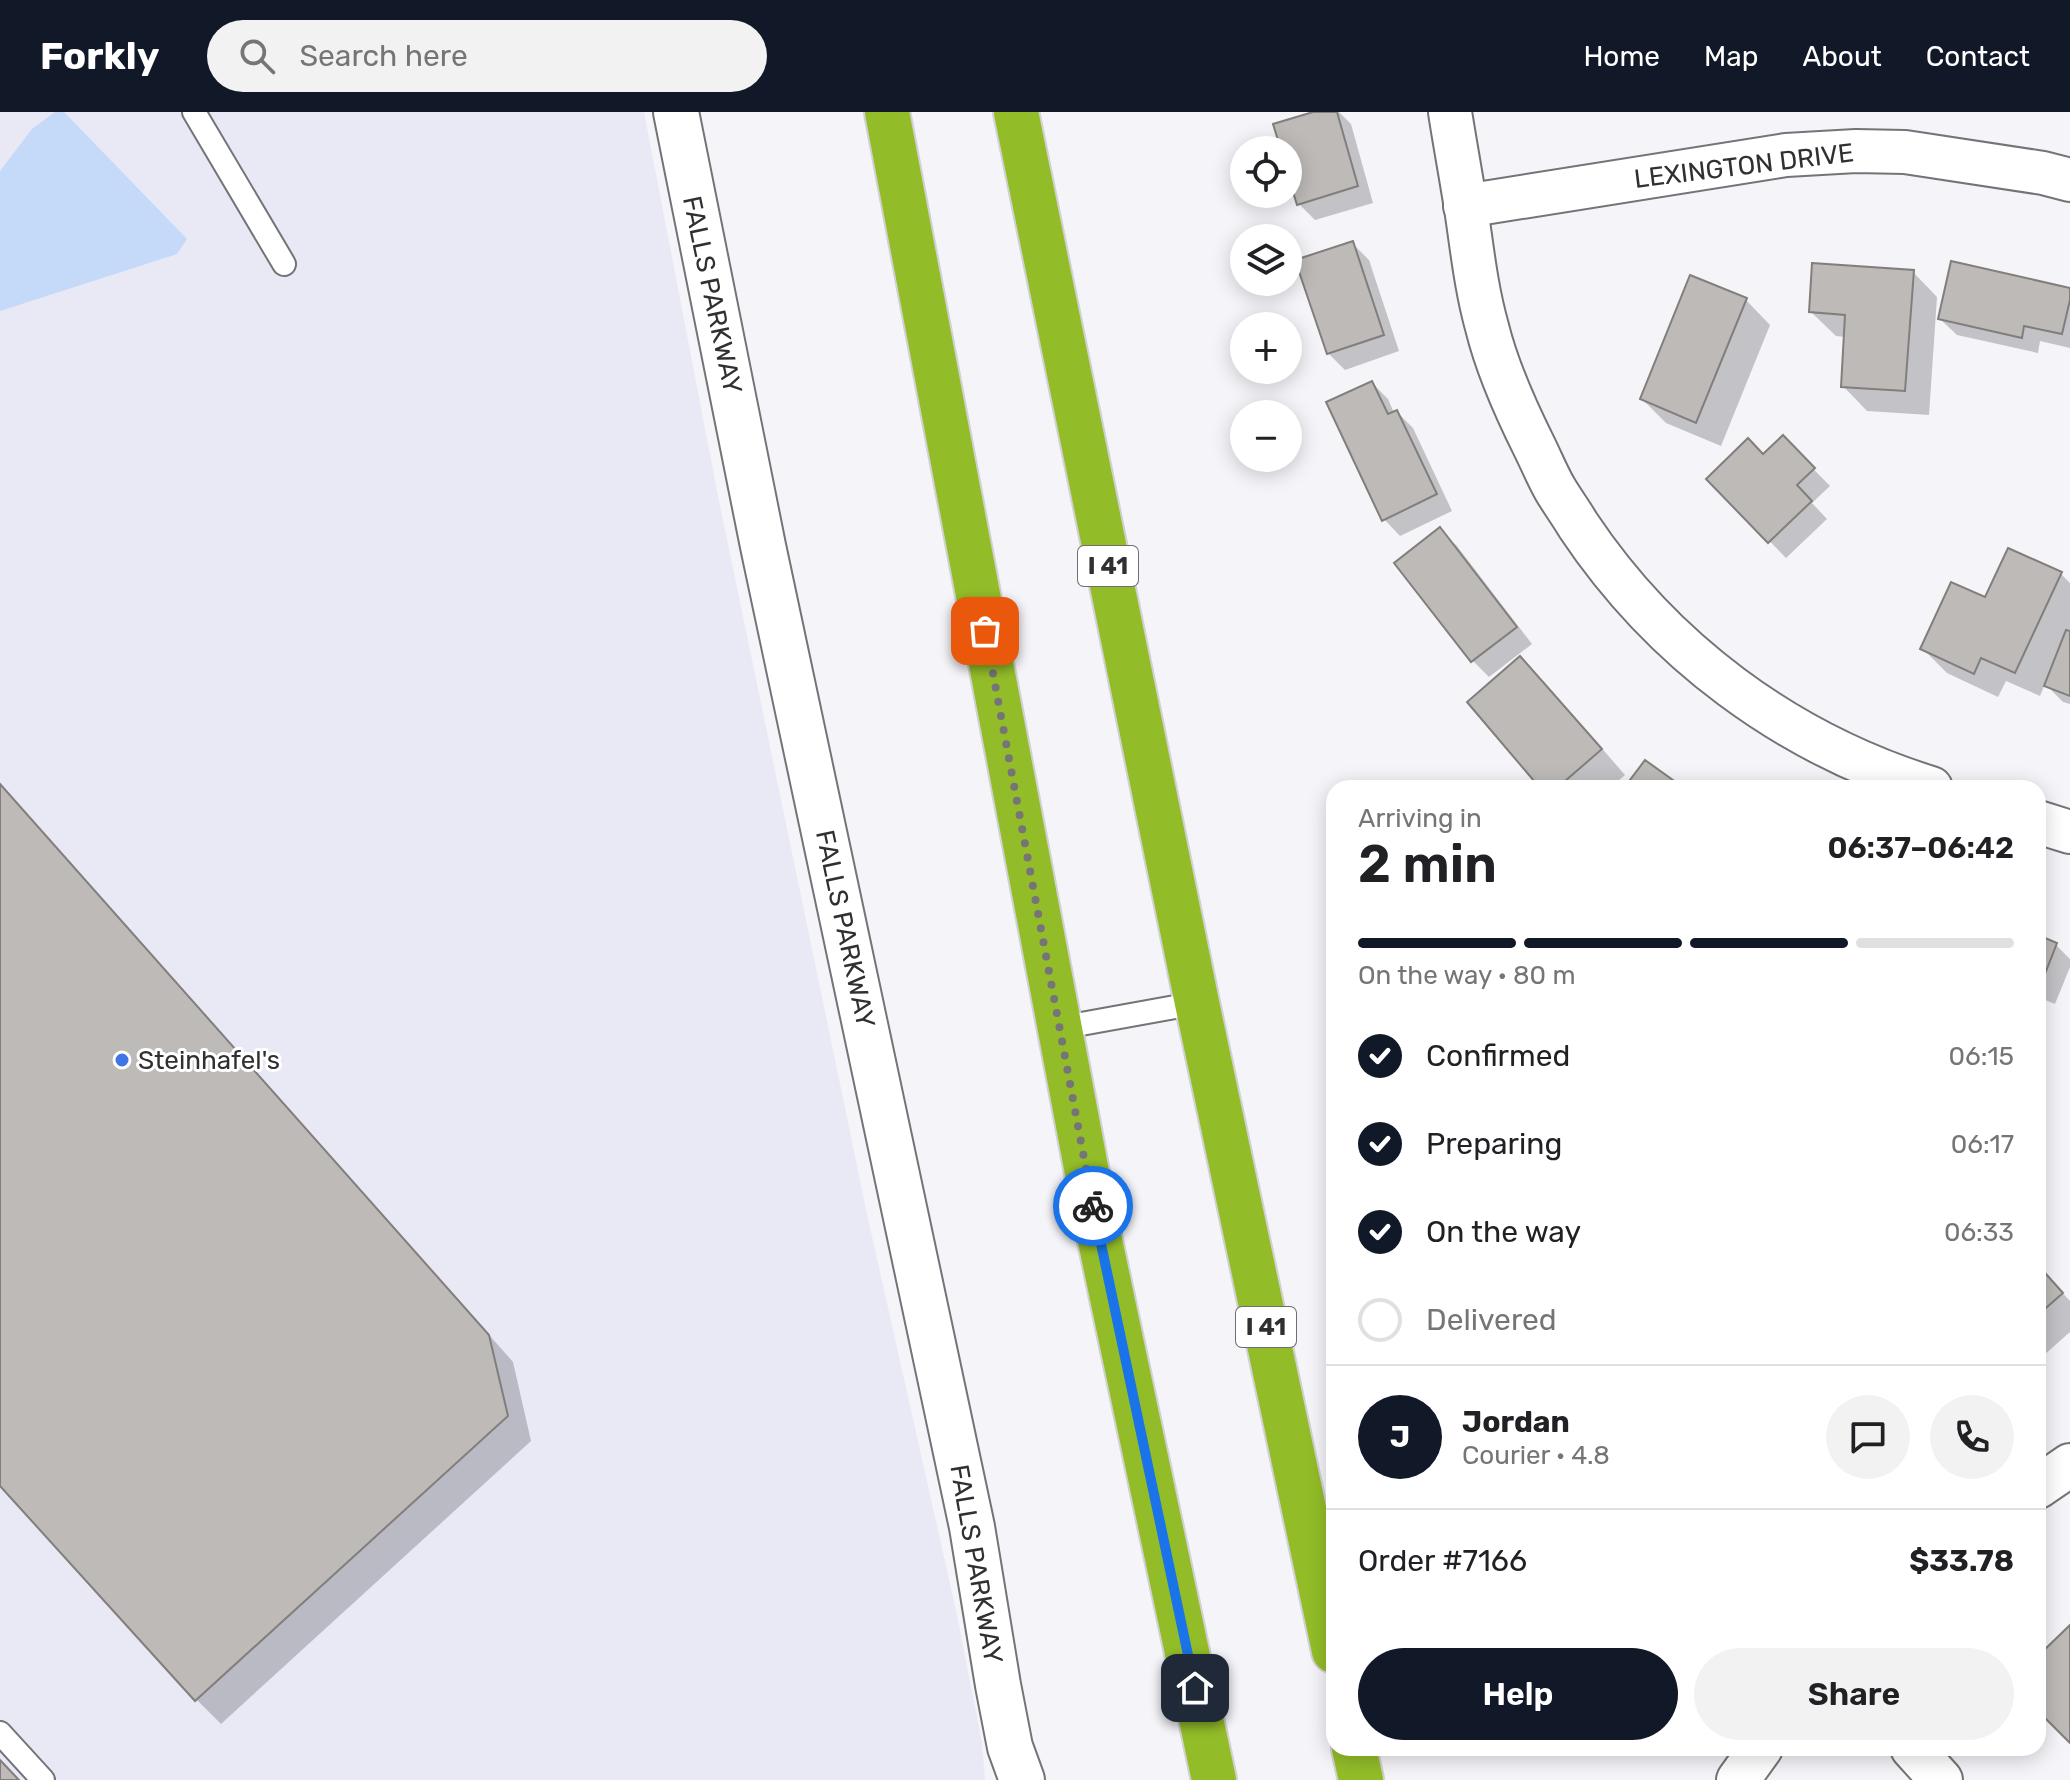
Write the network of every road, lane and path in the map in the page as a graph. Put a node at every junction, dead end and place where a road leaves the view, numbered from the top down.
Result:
1 (194, 112) edge
2 (676, 112) edge
3 (887, 112) edge
4 (1016, 112) edge
5 (1450, 112) edge
6 (2070, 180) edge
7 (1465, 206) junction
8 (284, 264) dead end
9 (1911, 780) edge
10 (2046, 824) edge
11 (2070, 832) edge
12 (1197, 1003) junction
13 (1059, 1028) junction
14 (2070, 1465) edge
15 (2046, 1482) edge
16 (1326, 1613) edge
17 (0, 1733) edge
18 (1356, 1756) edge
19 (1755, 1756) edge
20 (1919, 1756) edge
21 (1013, 1769) edge
22 (43, 1780) edge
23 (1214, 1780) edge
24 (1361, 1780) edge
25 (1738, 1780) edge
26 (1941, 1780) edge

1 - 8 lane
2 - 21 street, FALLS PARKWAY
3 - 13 highway
4 - 12 highway, I 41
5 - 7 street
6 - 7 street, LEXINGTON DRIVE
7 - 9 street
10 - 11 street
12 - 13 lane
12 - 16 highway, I 41
13 - 23 highway
14 - 15 street
17 - 22 lane
18 - 24 highway
19 - 25 street
20 - 26 street

